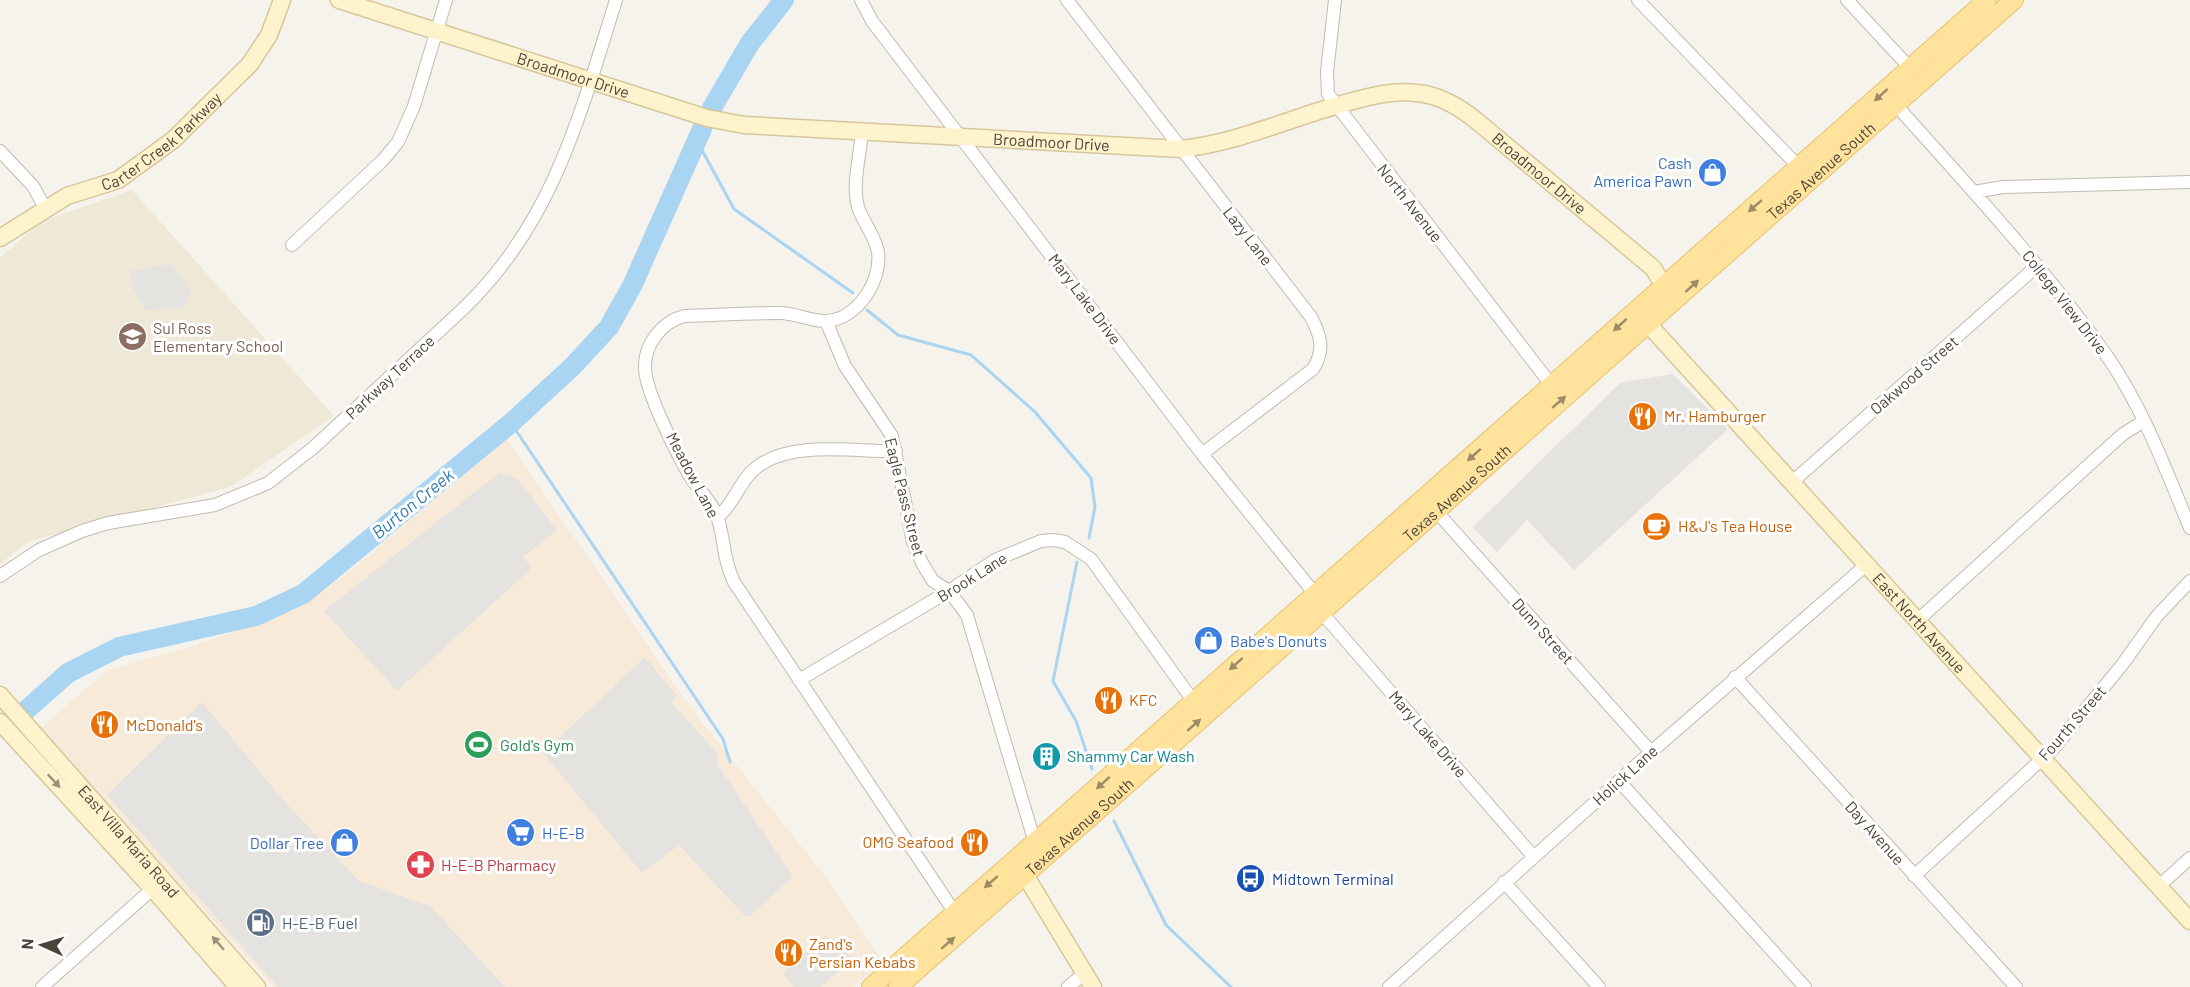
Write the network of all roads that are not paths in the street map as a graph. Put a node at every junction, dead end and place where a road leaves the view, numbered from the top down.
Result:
1 (282, 0) edge
2 (339, 0) edge
3 (446, 0) edge
4 (616, 0) edge
5 (861, 0) edge
6 (1067, 0) edge
7 (1335, 0) edge
8 (1638, 0) edge
9 (1847, 0) edge
10 (1987, 0) edge
11 (2001, 0) edge
12 (2014, 0) edge
13 (436, 32) junction
14 (1950, 57) junction
15 (1910, 68) junction
16 (591, 80) junction
17 (1896, 105) junction
18 (1335, 106) junction
19 (862, 133) junction
20 (962, 138) junction
21 (1180, 149) junction
22 (0, 151) edge
23 (1799, 167) junction
24 (2190, 182) edge
25 (1974, 192) junction
26 (45, 208) junction
27 (0, 238) edge
28 (292, 245) dead end
29 (2036, 267) junction
30 (1664, 286) junction
31 (826, 321) junction
32 (1648, 324) junction
33 (1552, 386) junction
34 (2144, 421) junction
35 (896, 451) junction
36 (1202, 454) junction
37 (1791, 483) junction
38 (1436, 511) junction
39 (1407, 515) junction
40 (718, 517) junction
41 (2190, 528) edge
42 (1865, 566) junction
43 (0, 576) edge
44 (2190, 581) edge
45 (949, 591) junction
46 (1315, 594) junction
47 (1322, 613) junction
48 (1917, 621) junction
49 (1736, 677) junction
50 (799, 680) junction
51 (3, 698) edge
52 (1194, 702) junction
53 (0, 722) edge
54 (1651, 752) junction
55 (2043, 759) junction
56 (1619, 781) junction
57 (1035, 843) junction
58 (1533, 856) junction
59 (2190, 858) edge
60 (1025, 875) junction
61 (1914, 876) junction
62 (1504, 882) junction
63 (158, 884) junction
64 (2158, 887) junction
65 (955, 913) junction
66 (2190, 921) edge
67 (1089, 980) edge
68 (42, 987) edge
69 (238, 987) edge
70 (256, 987) edge
71 (871, 987) edge
72 (898, 987) edge
73 (1068, 987) edge
74 (1389, 987) edge
75 (1599, 987) edge
76 (1805, 987) edge
77 (2016, 987) edge

1 - 26 street, Carter Creek Parkway
2 - 13 street, Broadmoor Drive
3 - 13 street
4 - 16 street, Parkway Terrace
5 - 20 street, Mary Lake Drive
6 - 21 street, Lazy Lane
7 - 18 street, North Avenue
8 - 23 street
9 - 15 street
10 - 15 main road, Texas Avenue South
11 - 14 main road
12 - 14 main road, Texas Avenue South
13 - 16 street, Broadmoor Drive
13 - 28 street
14 - 17 main road, Texas Avenue South
15 -> 23 main road, Texas Avenue South
16 - 19 street, Broadmoor Drive
16 - 43 street, Parkway Terrace
17 - 25 street, College View Drive
32 -> 17 main road, Texas Avenue South
18 - 21 street, Broadmoor Drive
18 - 30 street, Broadmoor Drive
18 - 33 street, North Avenue
19 - 20 street, Broadmoor Drive
19 - 31 street
20 - 21 street, Broadmoor Drive
20 - 36 street, Mary Lake Drive
21 - 36 street, Lazy Lane
22 - 26 street
23 -> 30 main road, Texas Avenue South
24 - 25 street
25 - 29 street, College View Drive
26 - 27 street, Carter Creek Parkway
29 - 34 street, College View Drive
29 - 37 street, Oakwood Street
30 - 32 street
30 -> 33 main road, Texas Avenue South
31 - 35 street, Eagle Pass Street
31 - 40 street, Meadow Lane
32 - 37 street, East North Avenue
38 -> 32 main road, Texas Avenue South
33 -> 39 main road, Texas Avenue South
34 - 41 street, College View Drive
34 - 48 street
35 - 40 street
35 - 45 street, Eagle Pass Street
36 - 46 street, Mary Lake Drive
37 - 42 street, East North Avenue
38 - 47 main road, Texas Avenue South
38 - 54 street, Dunn Street
39 - 46 main road, Texas Avenue South
39 - 47 main road
40 - 50 street, Meadow Lane
42 - 48 street, East North Avenue
42 - 49 street, Holick Lane
44 - 55 street, Fourth Street
45 - 50 street, Brook Lane
45 - 52 street, Brook Lane
45 - 57 street, Eagle Pass Street
46 -> 52 main road, Texas Avenue South
47 - 58 street, Mary Lake Drive
60 -> 47 main road, Texas Avenue South
48 - 55 street, East North Avenue
49 - 54 street, Holick Lane
49 - 61 street, Day Avenue
50 - 65 street, Meadow Lane
51 - 63 street, East Villa Maria Road
52 -> 57 main road, Texas Avenue South
53 -> 63 street, East Villa Maria Road
54 - 56 street, Holick Lane
55 - 61 street, Fourth Street
55 - 64 street, East North Avenue
56 - 58 street, Holick Lane
56 - 76 street
57 - 60 street
57 -> 65 main road, Texas Avenue South
58 - 62 street, Holick Lane
59 - 64 street
60 - 67 street
72 -> 60 main road, Texas Avenue South
61 - 77 street, Day Avenue
62 - 74 street, Holick Lane
62 - 75 street
63 - 68 street
63 - 69 street, East Villa Maria Road
70 -> 63 street, East Villa Maria Road
64 - 66 street, East North Avenue
65 - 71 main road, Texas Avenue South
67 - 73 street

